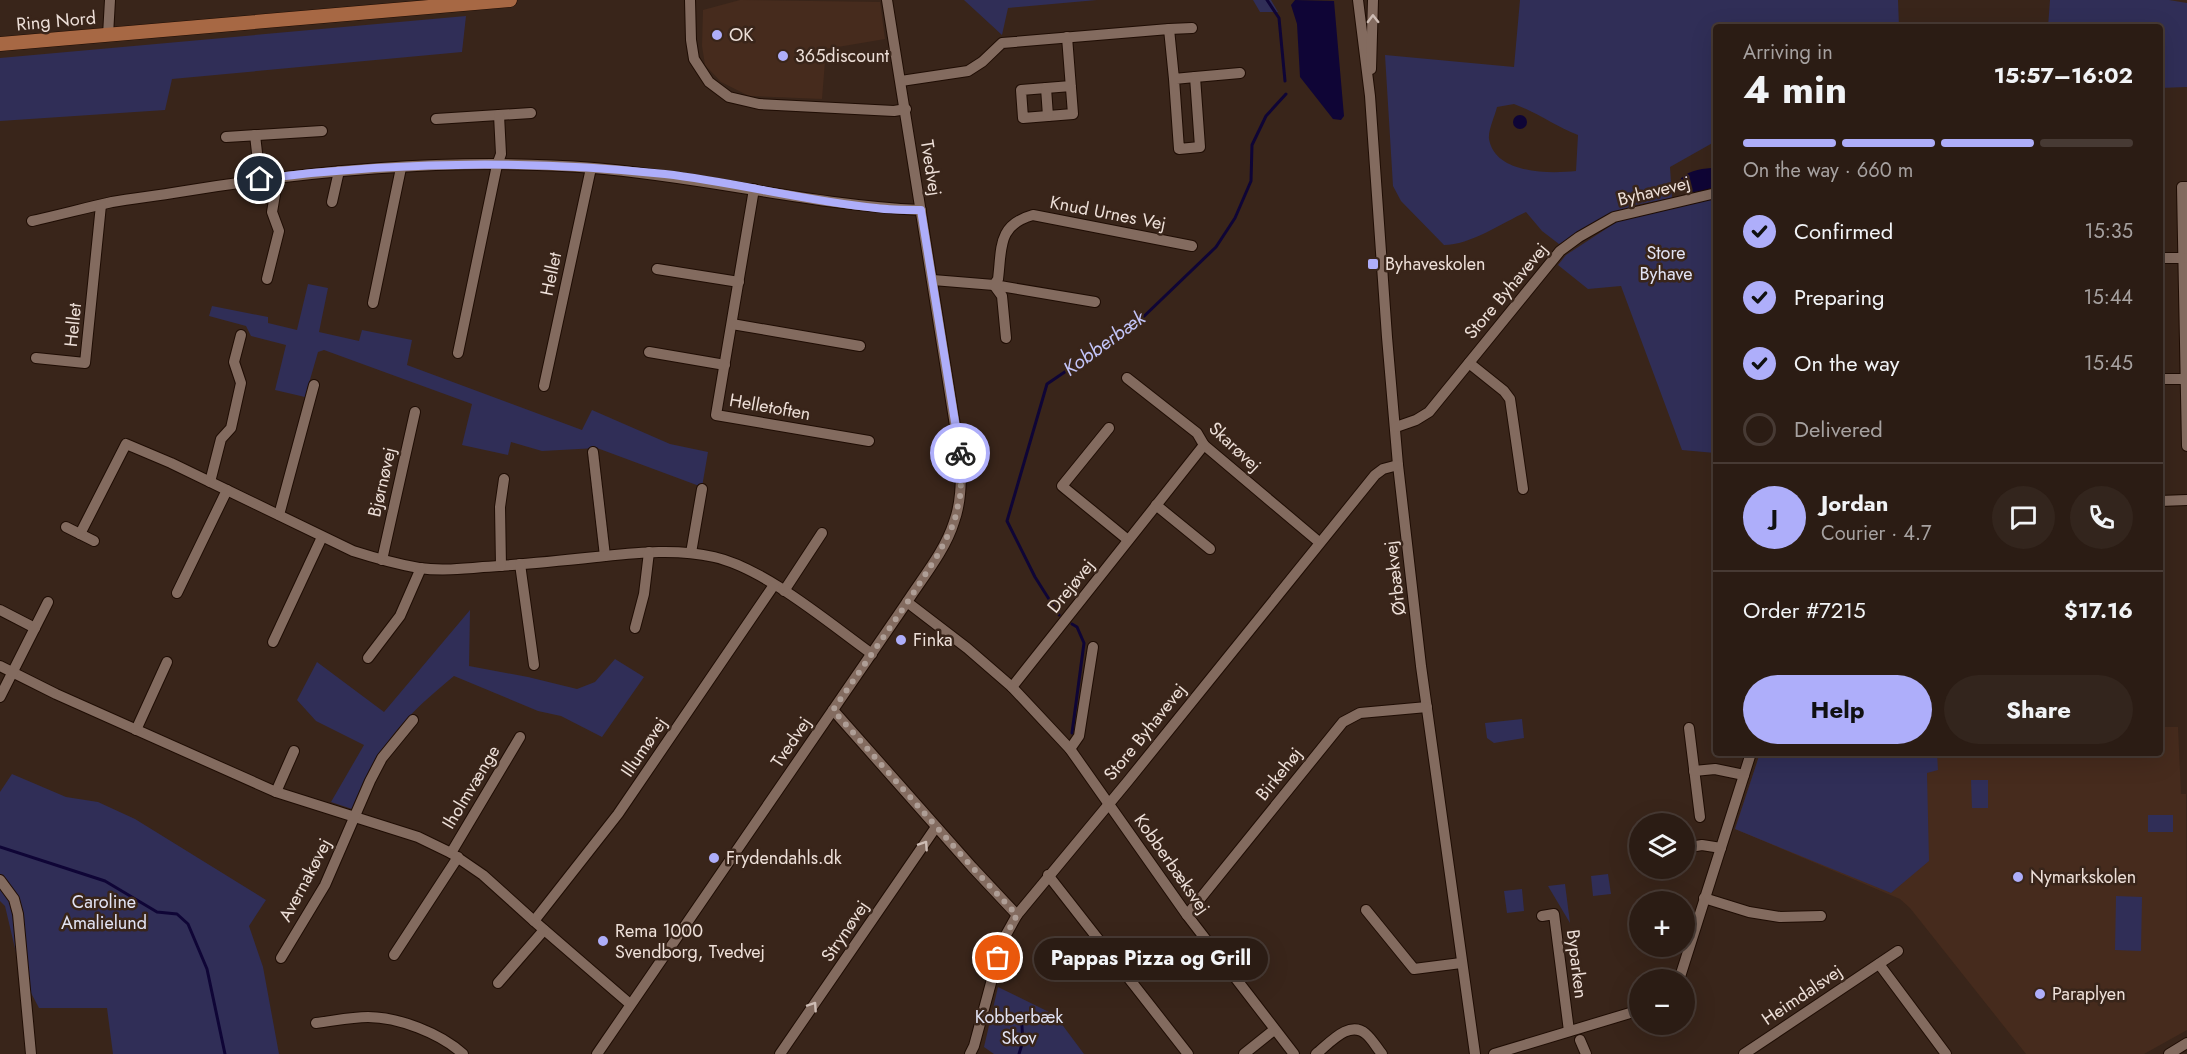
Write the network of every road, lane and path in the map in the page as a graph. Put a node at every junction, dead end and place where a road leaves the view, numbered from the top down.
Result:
1 (110, 0) edge
2 (510, 0) edge
3 (690, 0) edge
4 (1358, 0) edge
5 (1373, 0) edge
6 (887, 1) edge
7 (1192, 28) dead end
8 (1169, 29) junction
9 (108, 35) junction
10 (1067, 38) junction
11 (0, 44) edge
12 (1240, 73) dead end
13 (1195, 77) junction
14 (1174, 79) junction
15 (901, 81) junction
16 (1071, 86) junction
17 (1046, 88) junction
18 (1370, 96) junction
19 (906, 110) junction
20 (531, 114) dead end
21 (500, 116) junction
22 (1048, 116) junction
23 (436, 119) dead end
24 (322, 131) dead end
25 (255, 135) junction
26 (226, 137) dead end
27 (496, 165) junction
28 (401, 168) junction
29 (591, 168) junction
30 (339, 171) junction
31 (278, 177) junction
32 (260, 179) junction
33 (2187, 187) edge
34 (754, 189) junction
35 (1713, 194) edge
36 (332, 202) dead end
37 (101, 205) junction
38 (921, 210) junction
39 (32, 221) dead end
40 (1601, 223) joint
41 (1192, 246) dead end
42 (2163, 258) edge
43 (2184, 258) junction
44 (657, 269) dead end
45 (267, 279) dead end
46 (933, 280) junction
47 (739, 282) junction
48 (994, 285) junction
49 (2186, 296) edge
50 (1095, 302) dead end
51 (373, 303) dead end
52 (732, 324) junction
53 (241, 335) dead end
54 (1006, 338) dead end
55 (860, 346) dead end
56 (649, 352) dead end
57 (458, 353) dead end
58 (36, 358) dead end
59 (1469, 363) junction
60 (725, 365) junction
61 (1127, 378) dead end
62 (2163, 379) edge
63 (2185, 379) junction
64 (314, 385) dead end
65 (544, 386) dead end
66 (415, 412) dead end
67 (1396, 427) junction
68 (1109, 428) dead end
69 (869, 441) dead end
70 (1204, 445) junction
71 (2187, 446) edge
72 (593, 452) dead end
73 (1398, 465) junction
74 (504, 479) dead end
75 (210, 482) junction
76 (702, 489) dead end
77 (1522, 489) dead end
78 (227, 490) junction
79 (2187, 500) edge
80 (2163, 501) edge
81 (1156, 505) junction
82 (279, 515) junction
83 (66, 527) dead end
84 (822, 533) dead end
85 (80, 534) junction
86 (322, 537) junction
87 (1128, 540) junction
88 (94, 541) dead end
89 (1319, 542) junction
90 (1210, 549) dead end
91 (649, 552) junction
92 (692, 553) junction
93 (605, 556) junction
94 (382, 560) junction
95 (520, 564) junction
96 (501, 566) junction
97 (421, 568) junction
98 (779, 588) junction
99 (177, 593) dead end
100 (48, 602) dead end
101 (907, 603) junction
102 (0, 610) edge
103 (35, 628) junction
104 (635, 628) dead end
105 (273, 642) dead end
106 (1093, 646) dead end
107 (872, 654) junction
108 (368, 658) dead end
109 (167, 662) dead end
110 (534, 665) dead end
111 (0, 666) edge
112 (13, 673) junction
113 (1011, 687) junction
114 (0, 697) edge
115 (1427, 707) junction
116 (833, 710) junction
117 (413, 720) dead end
118 (1689, 728) dead end
119 (136, 730) junction
120 (520, 737) dead end
121 (1070, 749) junction
122 (294, 751) dead end
123 (1750, 756) edge
124 (1694, 771) junction
125 (1744, 775) junction
126 (276, 792) junction
127 (1109, 802) junction
128 (356, 816) junction
129 (1700, 817) dead end
130 (936, 827) junction
131 (1695, 846) edge
132 (1721, 848) junction
133 (454, 855) junction
134 (1048, 875) junction
135 (0, 880) edge
136 (1704, 898) junction
137 (1366, 910) dead end
138 (1017, 915) junction
139 (1187, 915) junction
140 (1542, 916) dead end
141 (1821, 916) dead end
142 (534, 921) junction
143 (544, 930) junction
144 (1898, 951) dead end
145 (394, 954) dead end
146 (281, 958) dead end
147 (1461, 963) junction
148 (1879, 964) junction
149 (1682, 969) edge
150 (498, 983) dead end
151 (630, 1004) junction
152 (1629, 1013) edge
153 (316, 1023) dead end
154 (1274, 1030) junction
155 (1569, 1030) junction
156 (1580, 1040) dead end
157 (2187, 1043) edge
158 (459, 1053) edge
159 (31, 1054) edge
160 (597, 1054) edge
161 (780, 1054) edge
162 (970, 1054) edge
163 (1188, 1054) edge
164 (1244, 1054) edge
165 (1294, 1054) edge
166 (1316, 1054) edge
167 (1382, 1054) edge
168 (1474, 1054) edge
169 (1494, 1054) edge
170 (1586, 1054) edge
171 (1744, 1054) edge
172 (1946, 1054) edge
173 (2169, 1054) edge

1 - 9 street
2 - 9 main road, Ring Nord
3 - 19 street
4 - 18 street, Ørbækvej
18 -> 5 street, Ørbækvej
6 - 15 street, Tvedvej
7 - 8 street
8 - 10 street
8 - 14 street
9 - 11 main road, Ring Nord
10 - 15 street
10 - 16 street
12 - 13 street
13 - 14 street
13 - 14 street
15 - 19 street, Tvedvej
16 - 17 street
16 - 22 street
17 - 22 street
17 - 22 street
18 - 67 street, Ørbækvej
19 - 38 street, Tvedvej
20 - 21 street
21 - 23 street
21 - 27 street
24 - 25 street
25 - 26 street
25 - 32 street
27 - 28 street
27 - 29 street
27 - 57 street
28 - 30 street
28 - 51 street
29 - 34 street
29 - 65 street, Hellet
30 - 31 street
30 - 36 street
31 - 32 street
31 - 45 street
32 - 37 street
33 - 43 street
34 - 38 street
34 - 47 street, Helletoften
35 - 40 street, Byhavevej
37 - 39 street
37 - 58 street, Hellet
38 - 46 street, Tvedvej
40 - 59 street, Store Byhavevej
41 - 48 street, Knud Urnes Vej
42 - 43 street
43 - 49 street
44 - 47 street
46 - 48 street
46 - 101 street, Tvedvej
47 - 52 street, Helletoften
48 - 50 street
48 - 54 street
49 - 63 street
52 - 55 street
52 - 60 street, Helletoften
53 - 75 street
56 - 60 street, Helletoften
59 - 67 street, Store Byhavevej
59 - 77 street, Store Byhavevej
60 - 69 street, Helletoften
61 - 70 street, Skarøvej
62 - 63 street
63 - 71 street
64 - 82 street
66 - 94 street, Bjørnøvej
67 - 73 street, Ørbækvej
68 - 87 street
70 - 81 street, Drejøvej
70 - 89 street, Skarøvej
72 - 93 street
73 - 89 street, Store Byhavevej
73 - 115 street, Ørbækvej
74 - 96 street
75 - 78 street
75 - 85 street
76 - 92 street
78 - 82 street
78 - 99 street
79 - 80 street
81 - 87 street, Drejøvej
81 - 90 street
82 - 86 street
83 - 85 street
84 - 98 street
85 - 88 street
86 - 94 street
86 - 105 street
87 - 113 street, Drejøvej
89 - 127 street, Store Byhavevej
91 - 92 street
91 - 93 street
91 - 104 street
92 - 98 street
93 - 95 street
94 - 97 street
95 - 96 street
95 - 110 street
96 - 97 street
97 - 108 street
98 - 107 street
98 - 142 street, Illumøvej
100 - 103 street
101 - 107 street, Tvedvej
101 - 113 street, Kobberbæksvej
102 - 103 street
103 - 112 street
106 - 121 street
107 - 116 street, Tvedvej
109 - 119 street
111 - 112 street
112 - 114 street
112 - 119 street
113 - 121 street, Kobberbæksvej
115 - 139 street, Birkehøj
115 - 147 street, Ørbækvej
116 - 130 street
116 - 151 street, Tvedvej
117 - 128 street, Avernakøvej
118 - 124 street
119 - 126 street
120 - 133 street, Iholmvænge
121 - 127 street, Kobberbæksvej
122 - 126 street
123 - 125 street
124 - 125 street
124 - 129 street
125 - 132 street
126 - 128 street
127 - 134 street, Store Byhavevej
127 - 139 street, Kobberbæksvej
128 - 133 street
128 - 146 street, Avernakøvej
130 - 138 street
161 -> 130 street, Strynøvej
131 - 132 street
132 - 136 street
133 - 142 street
133 - 145 street
134 - 138 street, Store Byhavevej
134 - 163 street
135 - 159 street
136 - 141 street
136 - 149 street
137 - 147 street
138 - 162 street, Store Byhavevej
139 - 154 street, Kobberbæksvej
140 - 155 street, Byparken
142 - 143 street
143 - 150 street
143 - 151 street
144 - 148 street, Heimdalsvej
147 - 168 street, Ørbækvej
148 - 171 street, Heimdalsvej
148 - 172 street
151 - 160 street, Tvedvej
152 - 155 street, Byparken
153 - 158 street
154 - 164 street
154 - 165 street, Kobberbæksvej
155 - 169 street, Byparken
156 - 170 street
157 - 173 street
166 - 167 street

